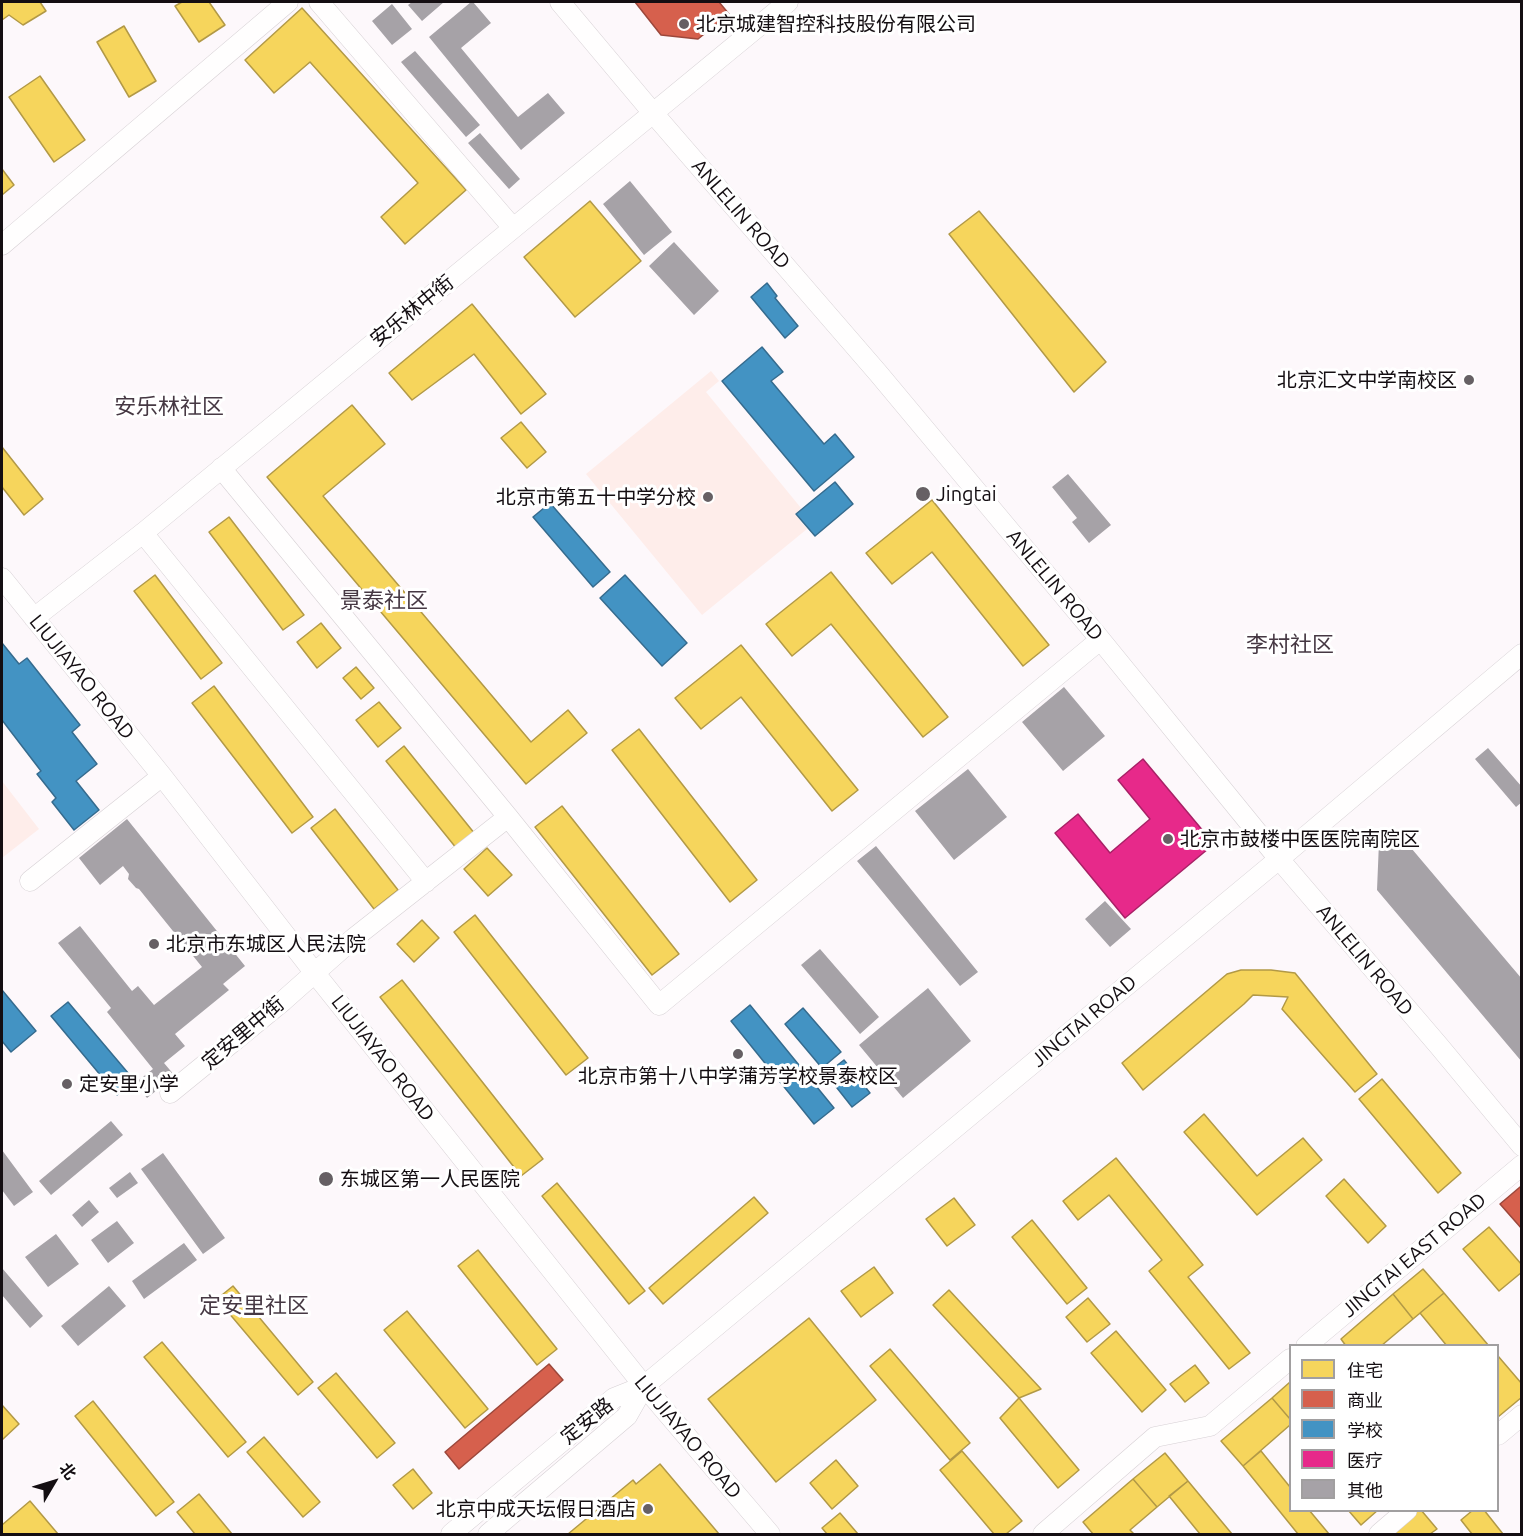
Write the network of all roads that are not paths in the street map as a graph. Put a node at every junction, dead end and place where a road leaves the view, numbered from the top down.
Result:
1 (288, 2) edge
2 (319, 2) edge
3 (560, 2) edge
4 (788, 2) edge
5 (653, 113) junction
6 (513, 228) junction
7 (2, 245) edge
8 (221, 468) junction
9 (143, 532) junction
10 (2, 578) edge
11 (34, 618) junction
12 (1100, 640) junction
13 (1521, 654) edge
14 (162, 776) junction
15 (508, 817) junction
16 (1279, 859) junction
17 (30, 881) dead end
18 (426, 882) junction
19 (314, 972) junction
20 (170, 1093) dead end
21 (1521, 1146) edge
22 (1521, 1165) edge
23 (1308, 1344) edge
24 (1289, 1360) edge
25 (644, 1386) junction
26 (1521, 1415) edge
27 (1499, 1433) edge
28 (1405, 1512) edge
29 (1053, 1531) edge
30 (451, 1534) edge
31 (488, 1534) edge
32 (770, 1534) edge
33 (1379, 1534) edge

1 - 7 street
2 - 6 street
3 - 5 street, ANLELIN ROAD
4 - 5 street, 安乐林中街
5 - 6 street, 安乐林中街
5 - 12 street, ANLELIN ROAD
6 - 8 street, 安乐林中街
8 - 9 street, 安乐林中街
8 - 15 street
9 - 11 street, 安乐林中街
9 - 18 street
10 - 11 street, LIUJIAYAO ROAD
11 - 14 street, LIUJIAYAO ROAD
12 - 15 street
12 - 16 street, ANLELIN ROAD
13 - 16 street, JINGTAI ROAD
14 - 17 street
14 - 19 street, LIUJIAYAO ROAD
15 - 18 street, 定安里中街
16 - 21 street, ANLELIN ROAD
16 - 25 street, JINGTAI ROAD
18 - 19 street, 定安里中街
19 - 20 street, 定安里中街
19 - 25 street, LIUJIAYAO ROAD
22 - 23 street, JINGTAI EAST ROAD
24 - 29 street
25 - 30 street, 定安路
25 - 31 street, 定安路
25 - 32 street, LIUJIAYAO ROAD
26 - 27 street
28 - 33 street

